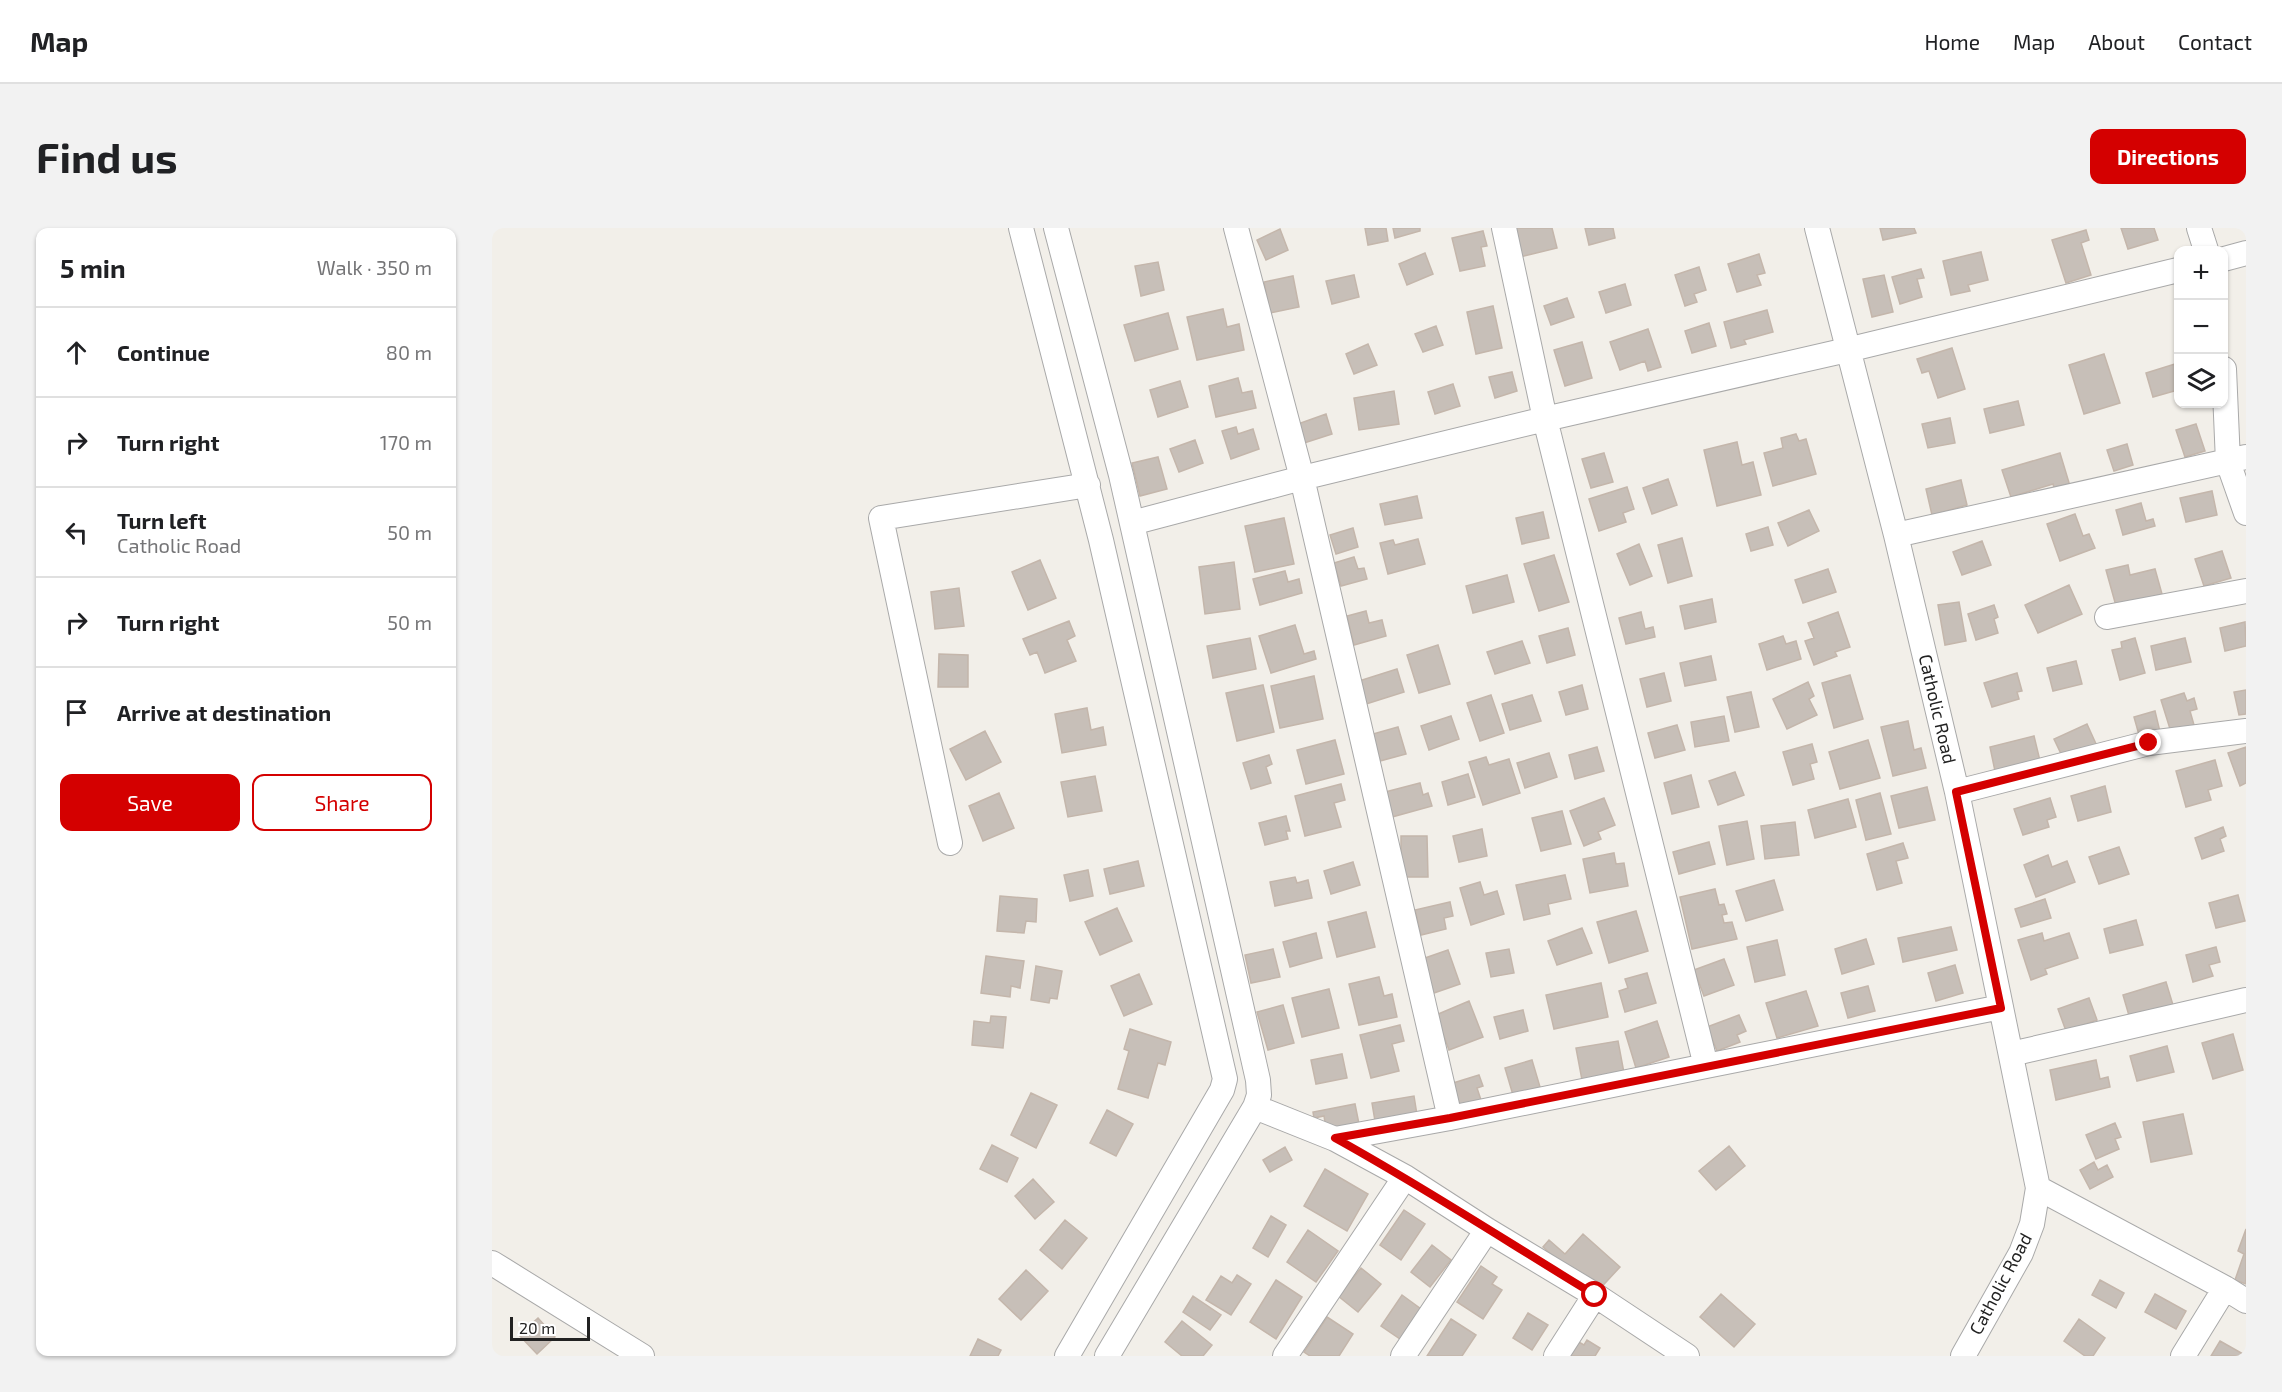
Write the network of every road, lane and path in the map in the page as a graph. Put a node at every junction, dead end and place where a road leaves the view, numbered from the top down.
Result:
1 (1236, 228) edge
2 (1504, 228) edge
3 (1817, 228) edge
4 (2199, 228) edge
5 (1057, 232) edge
6 (1023, 236) edge
7 (2205, 246) edge
8 (2246, 253) edge
9 (2228, 258) edge
10 (2174, 271) edge
11 (1847, 350) junction
12 (2228, 401) edge
13 (1545, 419) junction
14 (2237, 459) edge
15 (1302, 478) junction
16 (1088, 485) junction
17 (2246, 513) edge
18 (1132, 523) junction
19 (1896, 535) junction
20 (2246, 591) edge
21 (2107, 617) dead end
22 (2246, 731) edge
23 (1956, 792) junction
24 (950, 843) dead end
25 (2246, 1000) edge
26 (2001, 1008) junction
27 (2011, 1054) junction
28 (1706, 1066) junction
29 (1256, 1107) junction
30 (1450, 1118) junction
31 (1335, 1138) junction
32 (1405, 1177) junction
33 (2038, 1188) junction
34 (1487, 1230) junction
35 (492, 1263) edge
36 (2225, 1288) junction
37 (1595, 1295) junction
38 (2246, 1301) edge
39 (1683, 1355) edge
40 (642, 1356) edge
41 (1067, 1356) edge
42 (1107, 1356) edge
43 (1286, 1356) edge
44 (1403, 1356) edge
45 (1556, 1356) edge
46 (1963, 1356) edge
47 (2183, 1356) edge

1 - 15 street
2 - 13 street
3 - 11 street, Catholic Road
4 - 7 street
5 - 6 street
5 - 18 street
6 - 16 street
8 - 9 street
10 - 11 street
11 - 13 street
11 - 19 street, Catholic Road
12 - 14 street
13 - 15 street
13 - 28 street
14 - 17 street
14 - 19 street
15 - 18 street
15 - 30 street
16 - 24 street
16 - 41 street
18 - 29 street
19 - 23 street, Catholic Road
20 - 21 street
22 - 23 street
23 - 26 street, Catholic Road
25 - 27 street
26 - 27 street, Catholic Road
26 - 28 street
27 - 33 street, Catholic Road
28 - 30 street
29 - 31 street
29 - 42 street
30 - 31 street
31 - 32 street
32 - 34 street
32 - 43 street
33 - 36 street
33 - 46 street, Catholic Road
34 - 37 street
34 - 44 street
35 - 40 street
36 - 38 street
36 - 47 street
37 - 39 street
37 - 45 street

